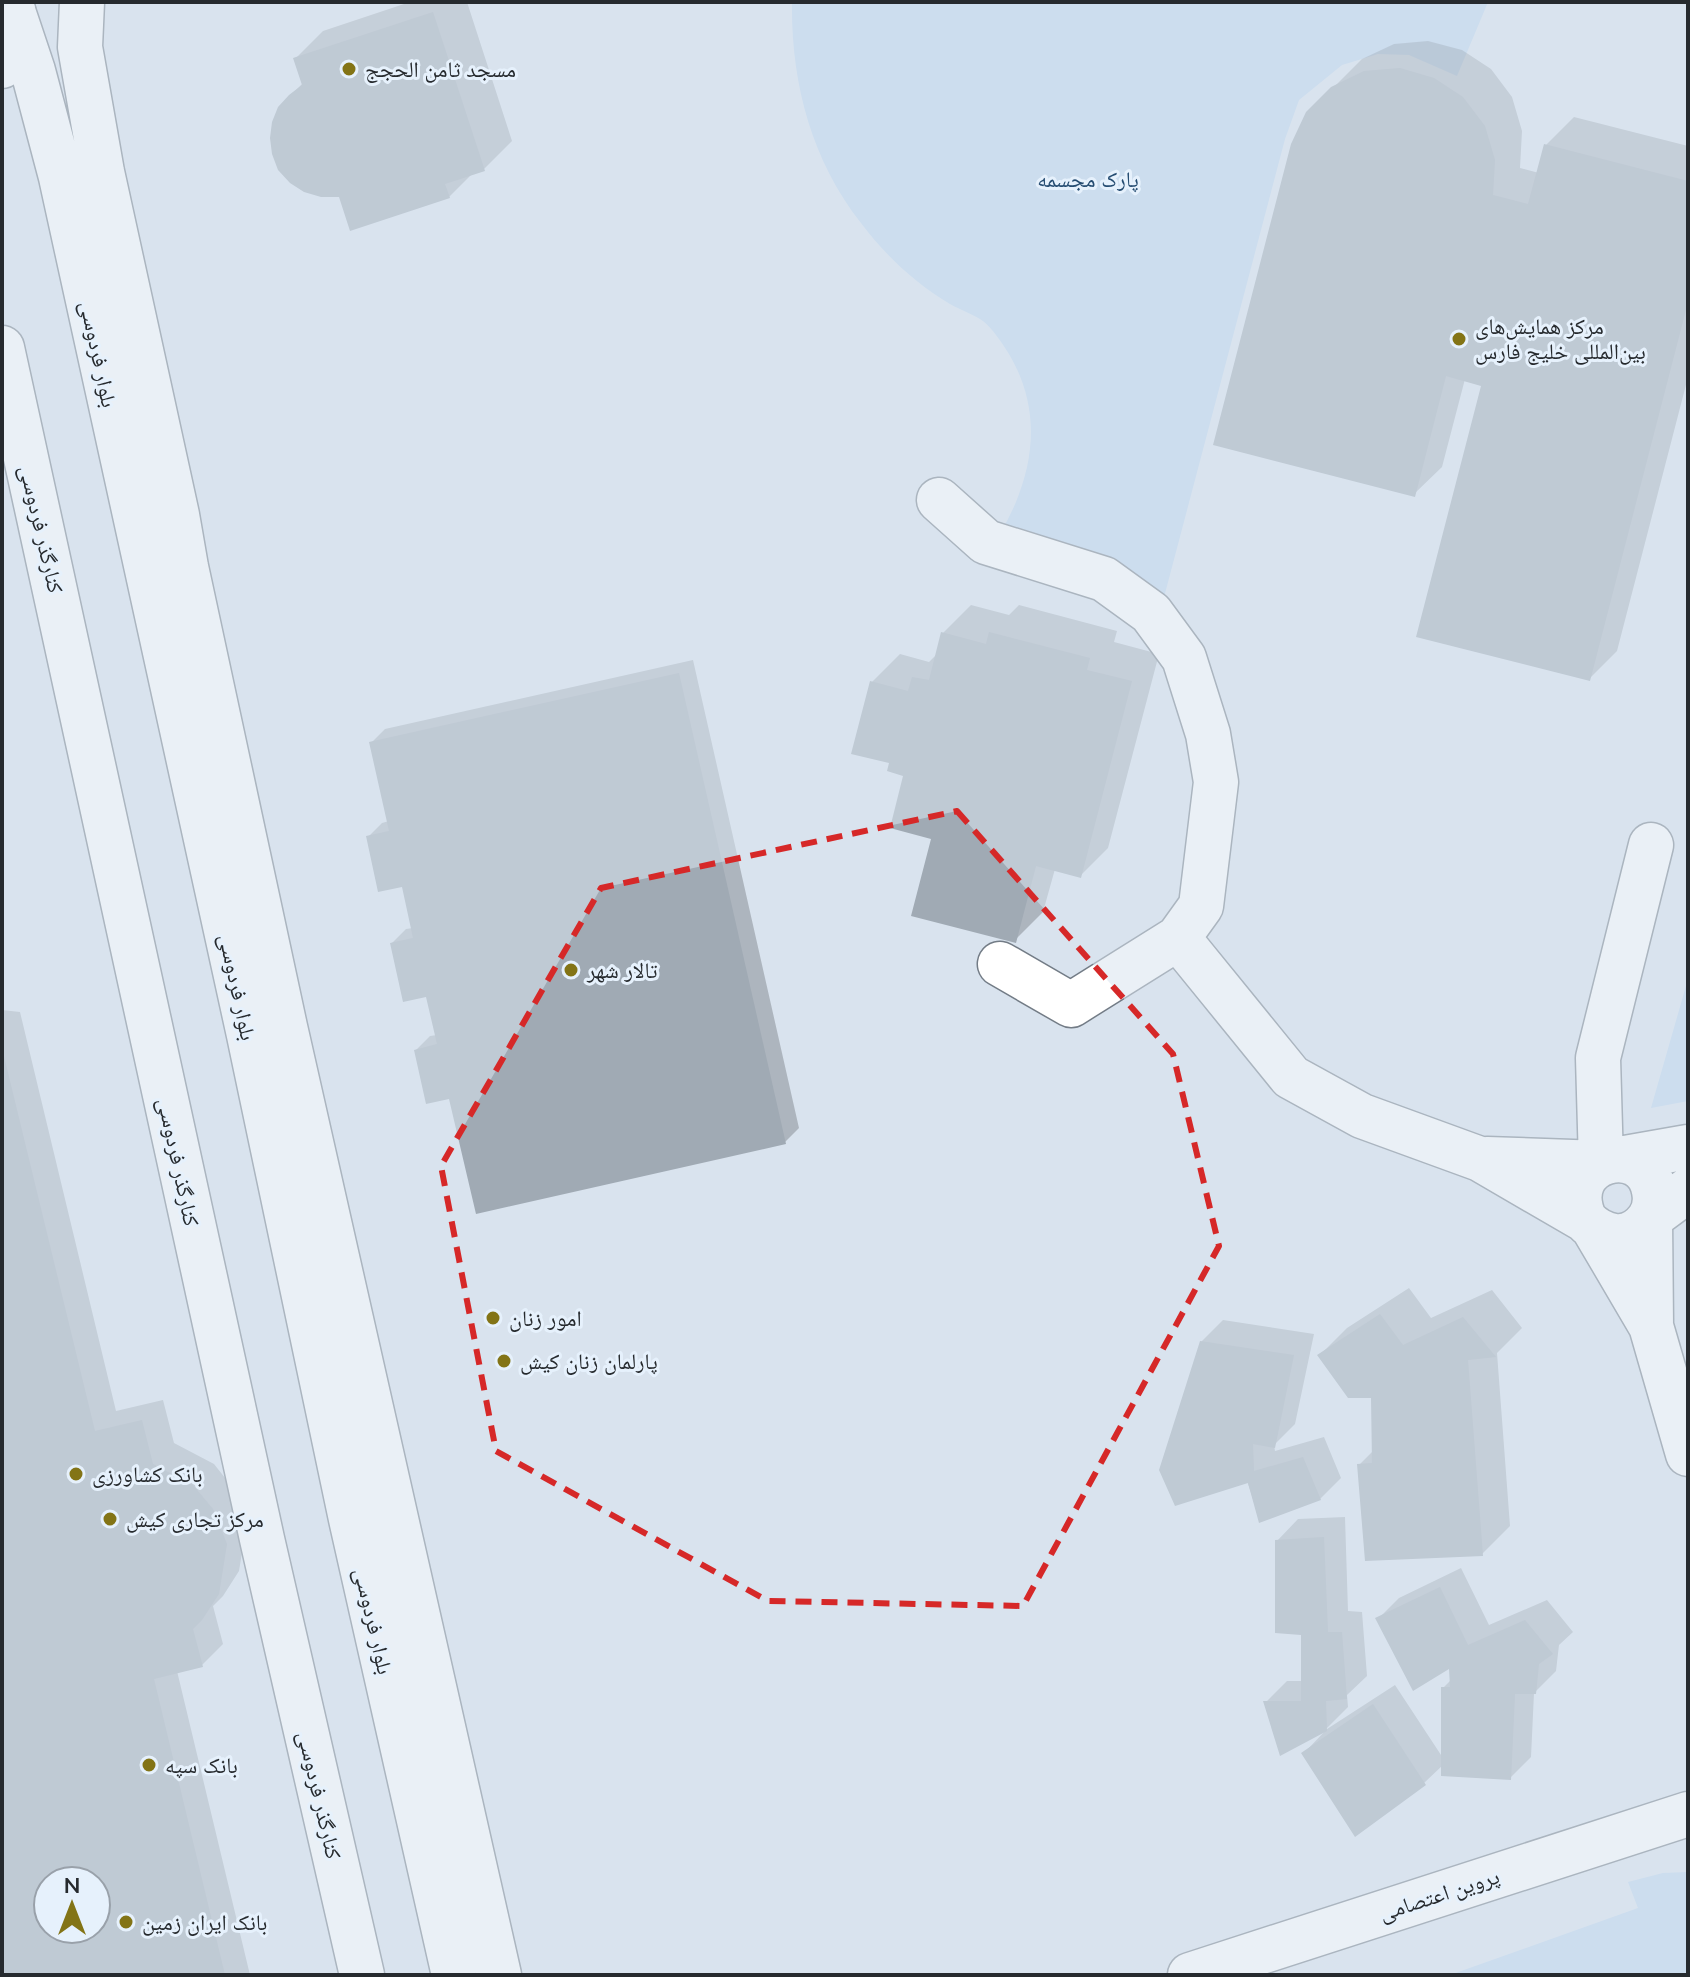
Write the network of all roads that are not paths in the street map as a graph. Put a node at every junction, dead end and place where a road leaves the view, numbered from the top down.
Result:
1 (82, 2) edge
2 (12, 6) edge
3 (2, 66) edge
4 (2, 348) edge
5 (939, 500) dead end
6 (1651, 845) dead end
7 (1178, 938) junction
8 (1000, 964) dead end
9 (1688, 1147) edge
10 (1480, 1159) junction
11 (1607, 1162) junction
12 (1688, 1190) edge
13 (1650, 1218) junction
14 (1589, 1224) junction
15 (1651, 1326) junction
16 (1688, 1454) edge
17 (1685, 1805) edge
18 (362, 1975) edge
19 (454, 1975) edge
20 (499, 1975) edge
21 (1190, 1975) edge

1 - 20 street, بلوار فردوسی
2 - 3 street
2 - 19 street, بلوار فردوسی
4 - 18 street, کنارگذر فردوسی
5 - 7 street
6 - 11 street
7 - 8 street
7 - 10 street
9 - 11 street
10 - 11 street
10 - 14 street
11 - 13 street
11 - 14 street
12 - 13 street
13 - 14 street
13 - 15 street
14 - 15 street
15 - 16 street
17 - 21 street, پروین اعتصامی

